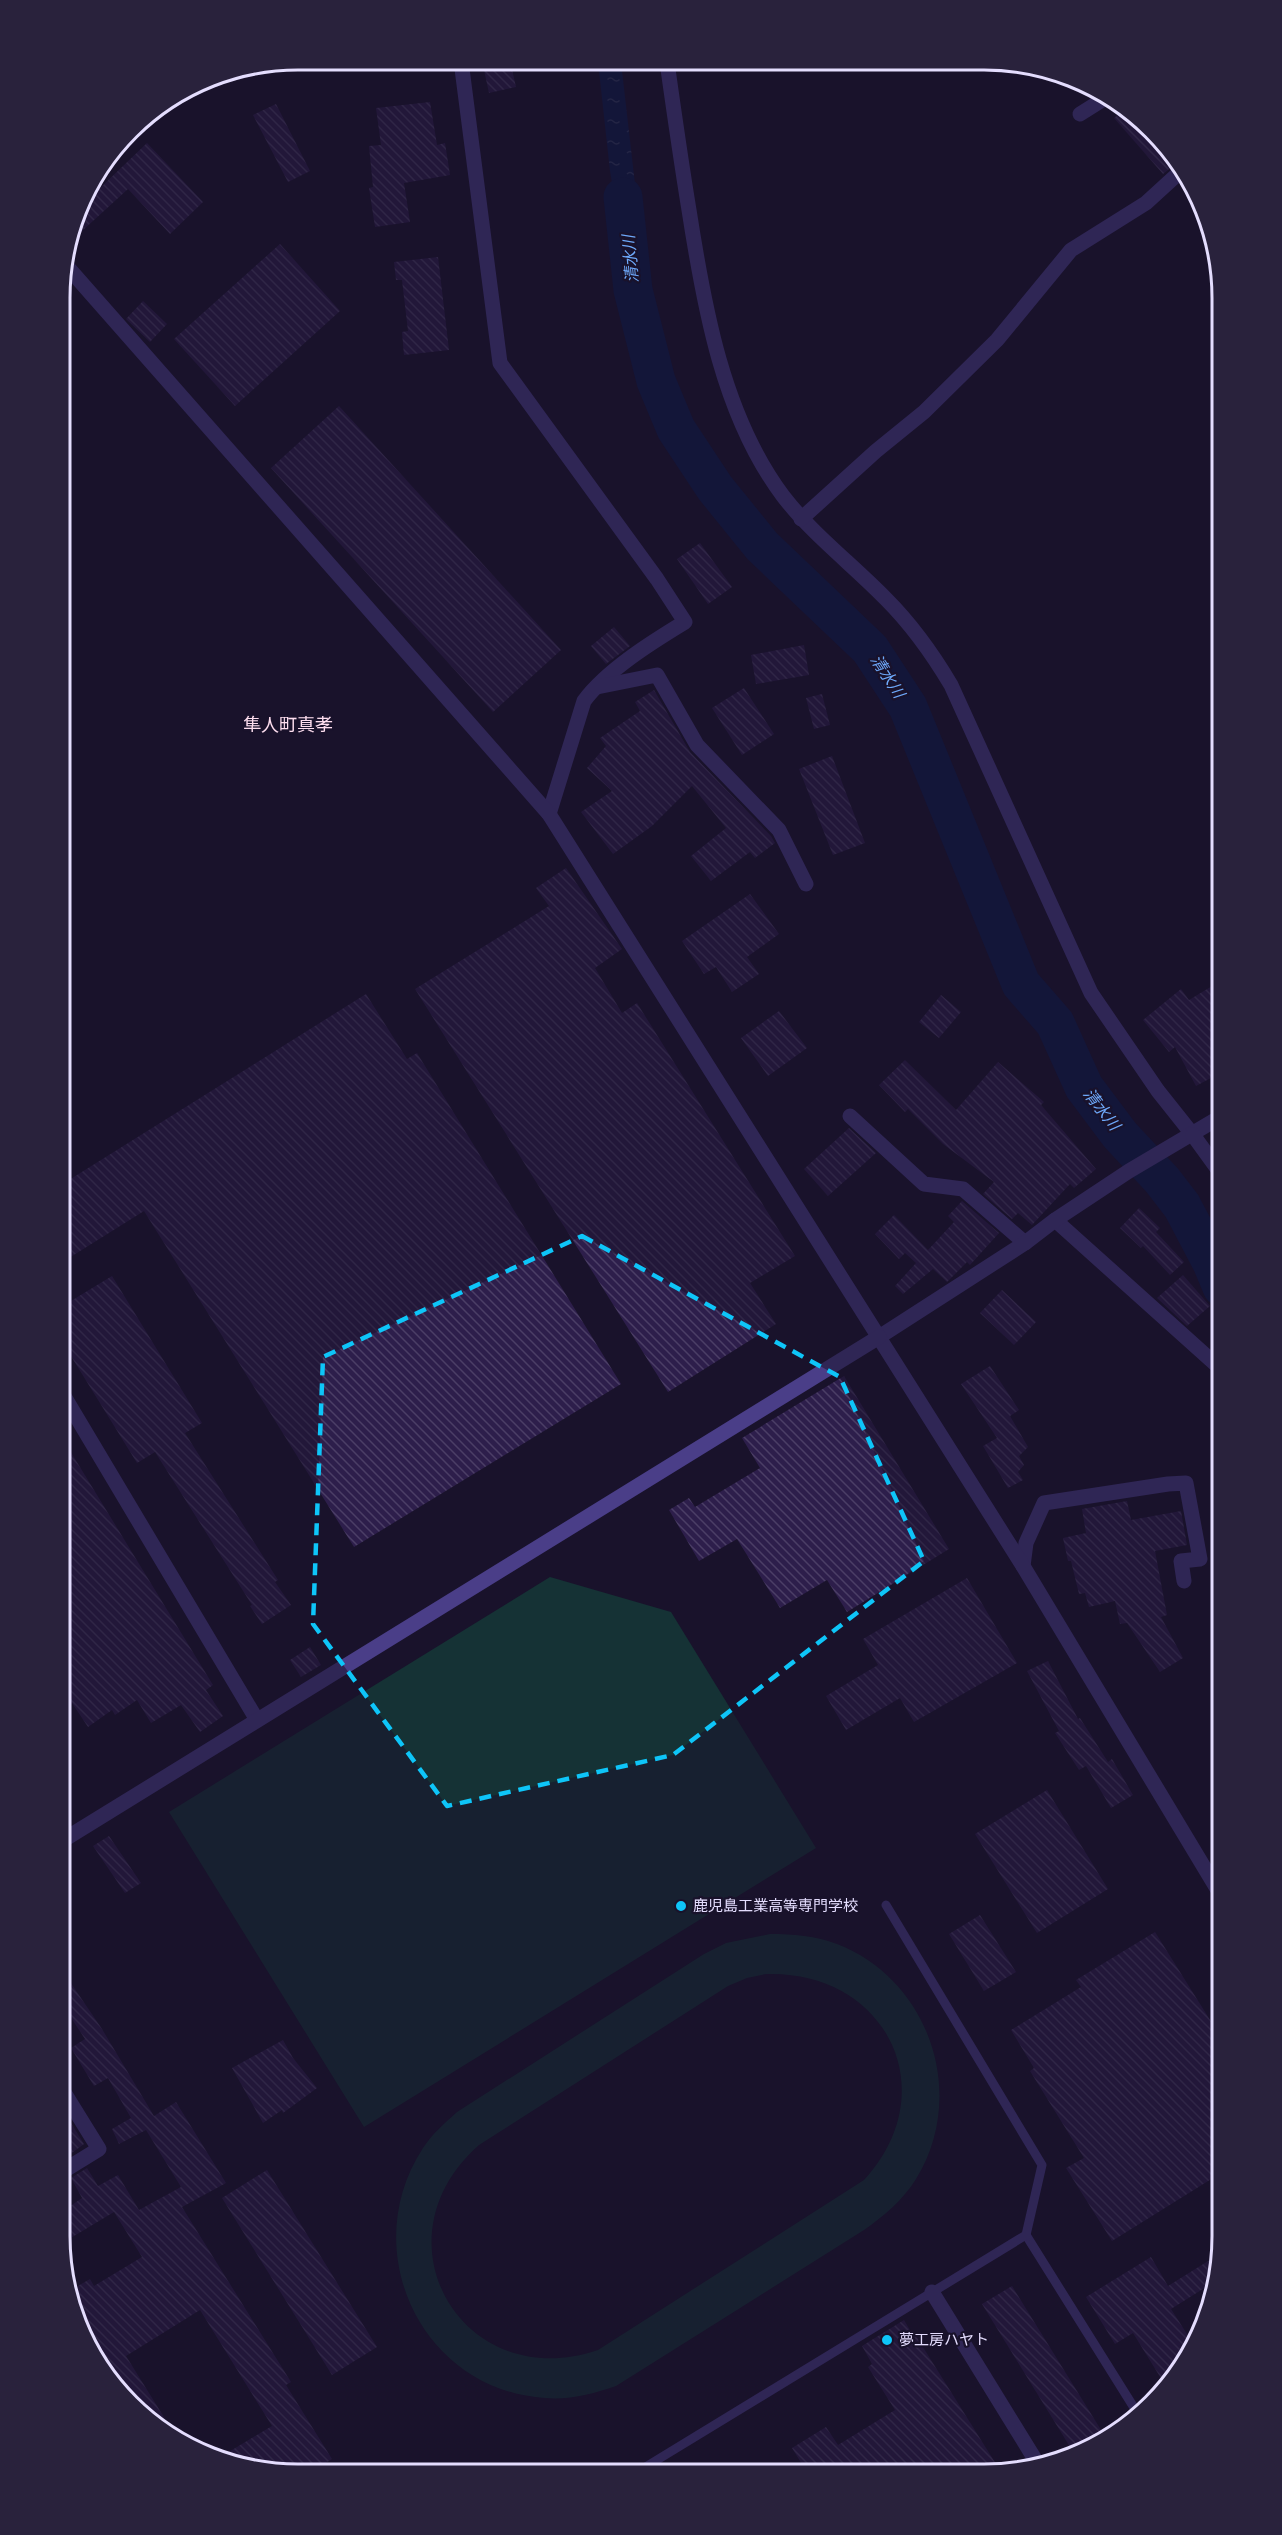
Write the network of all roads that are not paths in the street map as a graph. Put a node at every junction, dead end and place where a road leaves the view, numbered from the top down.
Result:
1 (462, 70) edge
2 (668, 70) edge
3 (1099, 102) edge
4 (1080, 114) dead end
5 (1175, 176) edge
6 (72, 271) edge
7 (801, 519) junction
8 (594, 688) junction
9 (549, 814) junction
10 (806, 884) dead end
11 (850, 1116) dead end
12 (1212, 1123) edge
13 (1193, 1135) junction
14 (1212, 1161) edge
15 (1055, 1220) junction
16 (1025, 1243) junction
17 (879, 1336) junction
18 (1212, 1361) edge
19 (70, 1406) edge
20 (1023, 1566) junction
21 (1184, 1581) dead end
22 (257, 1720) junction
23 (70, 1836) edge
24 (1212, 1880) edge
25 (886, 1905) dead end
26 (70, 2102) edge
27 (70, 2167) edge
28 (1026, 2235) junction
29 (932, 2292) junction
30 (1134, 2408) edge
31 (1034, 2459) edge
32 (650, 2464) edge

1 - 8 street
2 - 7 street
3 - 4 street
5 - 7 street
6 - 9 street
7 - 13 street
8 - 9 street
8 - 10 street
9 - 17 street
11 - 16 street
12 - 13 street
13 - 14 street
13 - 15 street
15 - 16 street
15 - 18 street
16 - 17 street
17 - 20 street
17 - 22 street
19 - 22 street
20 - 21 street
20 - 24 street
22 - 23 street
25 - 28 lane
26 - 27 street
28 - 29 lane
28 - 30 lane
29 - 31 street
29 - 32 lane

